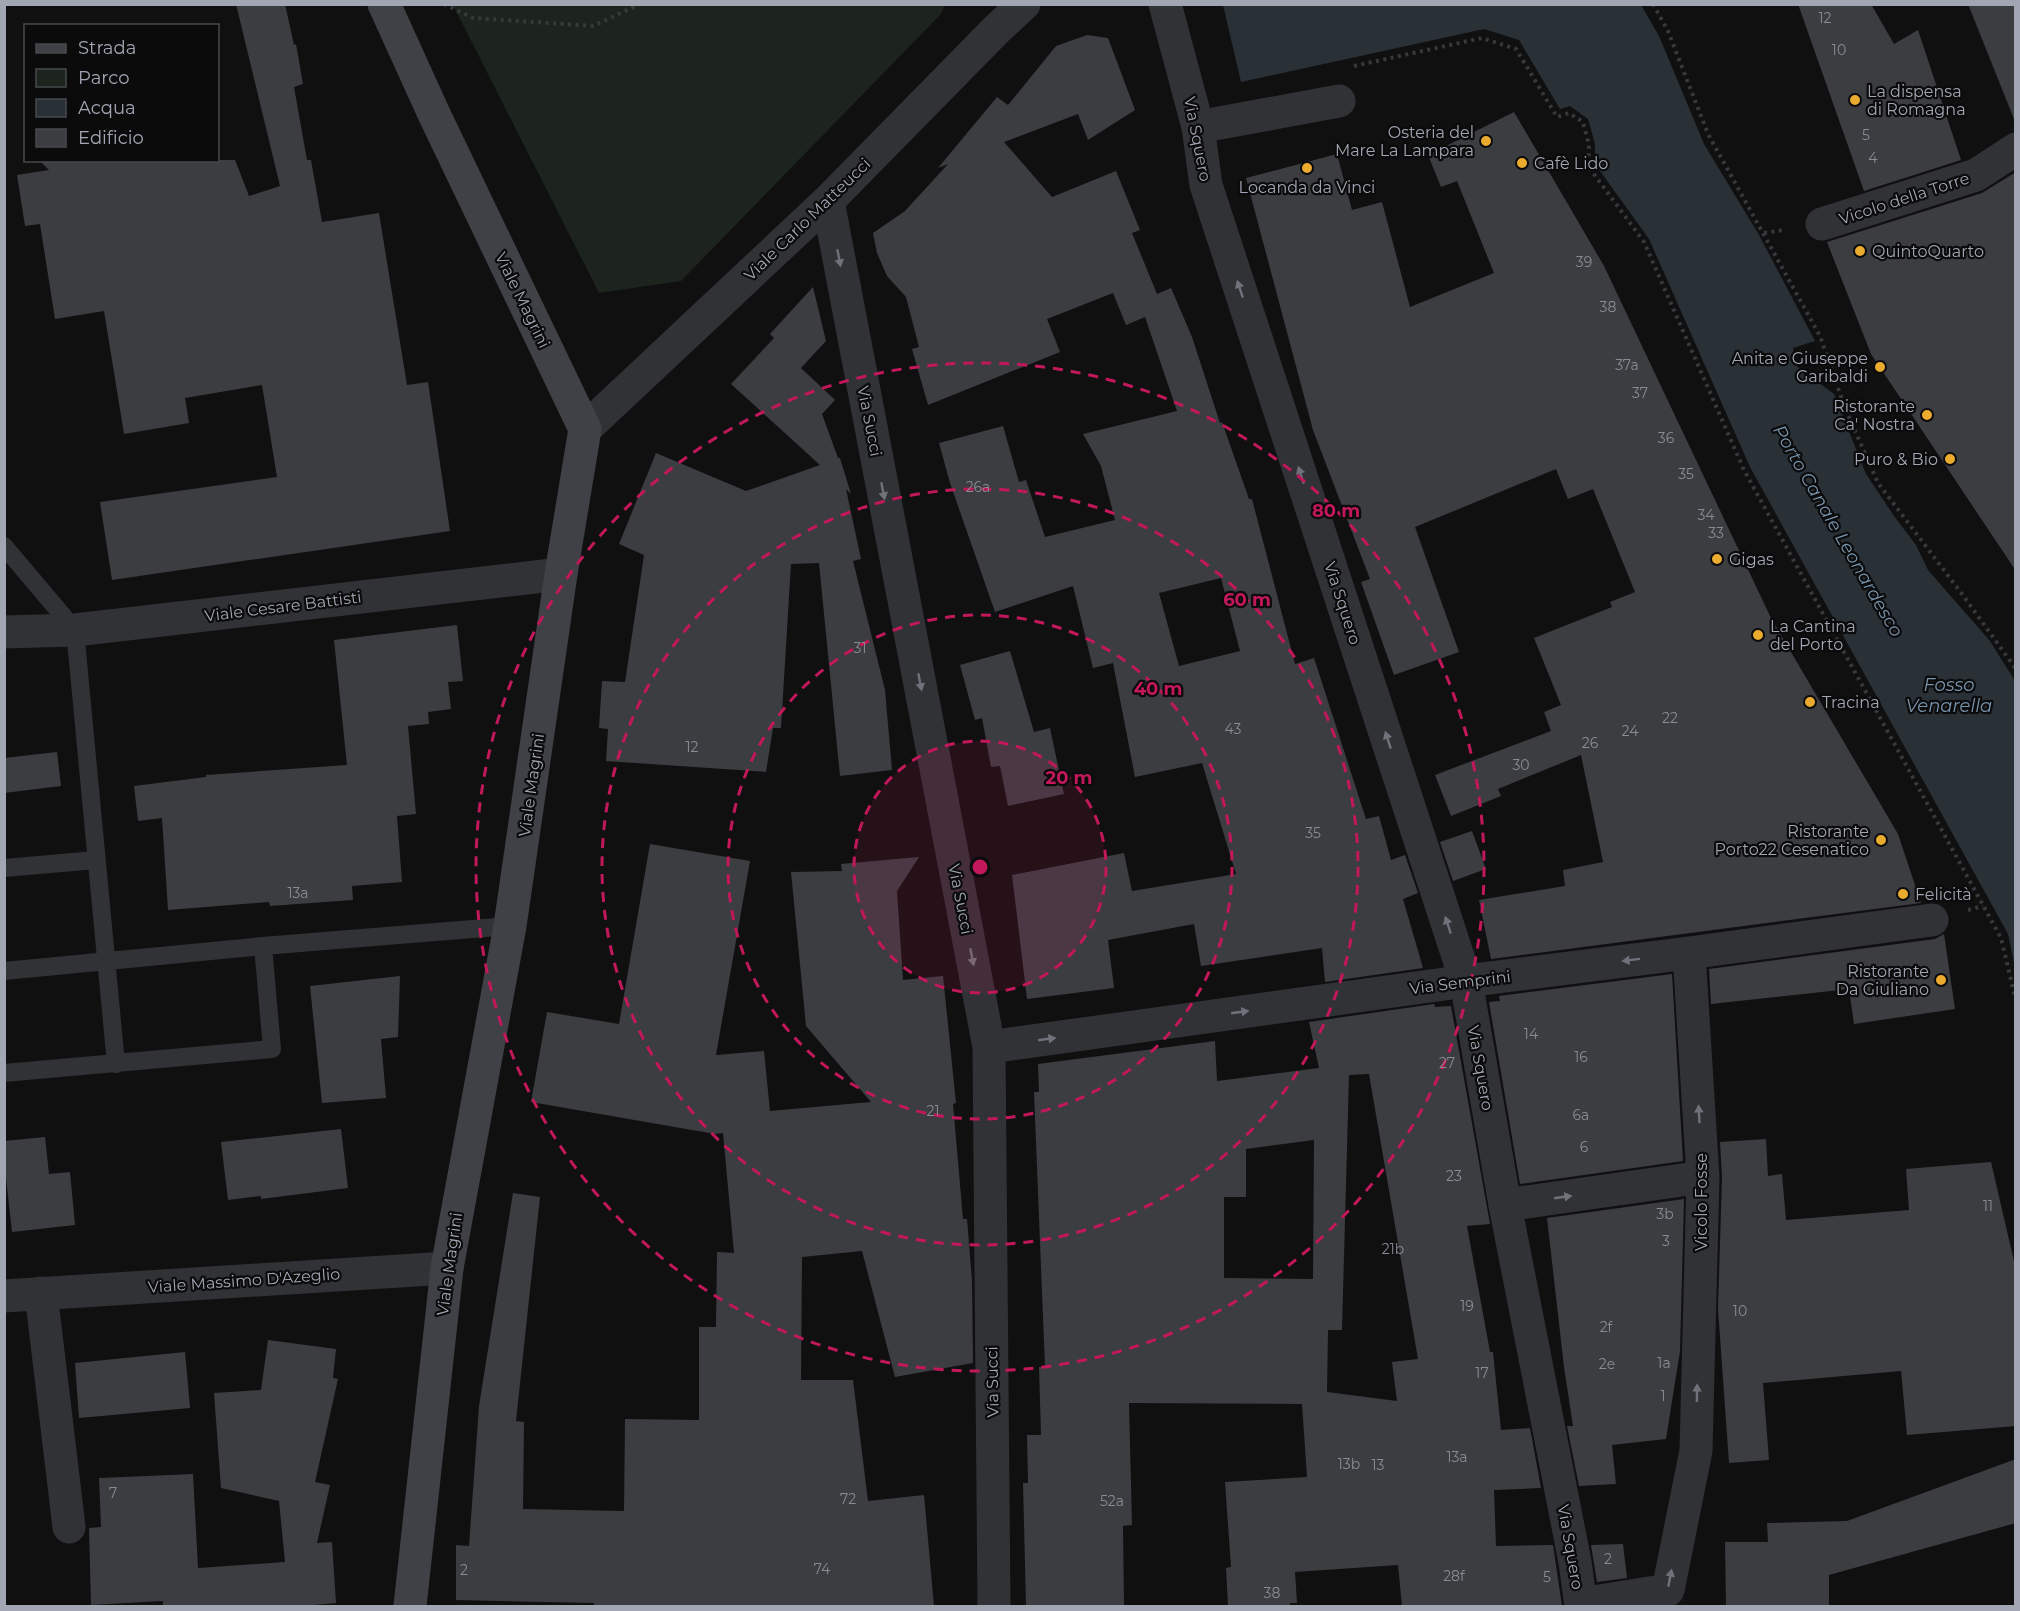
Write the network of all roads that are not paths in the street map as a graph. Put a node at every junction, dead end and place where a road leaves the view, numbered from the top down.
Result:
1 (384, 4) edge
2 (1024, 4) edge
3 (1165, 4) edge
4 (1339, 101) dead end
5 (1198, 127) junction
6 (2016, 149) edge
7 (828, 201) junction
8 (1822, 224) dead end
9 (585, 429) junction
10 (4, 546) edge
11 (561, 574) junction
12 (75, 630) junction
13 (4, 632) edge
14 (96, 860) junction
15 (4, 868) edge
16 (1932, 920) dead end
17 (510, 926) junction
18 (263, 946) junction
19 (1689, 953) junction
20 (106, 962) junction
21 (4, 971) edge
22 (1466, 981) junction
23 (989, 1047) junction
24 (116, 1064) junction
25 (4, 1073) edge
26 (1702, 1178) junction
27 (1505, 1205) junction
28 (447, 1268) junction
29 (41, 1293) junction
30 (4, 1296) edge
31 (69, 1527) dead end
32 (1581, 1605) edge
33 (410, 1606) edge
34 (994, 1606) edge

1 - 9 street, Viale Magrini
2 - 7 street, Viale Carlo Matteucci
3 - 5 street, Via Squero
4 - 5 street
22 -> 5 street, Via Squero
6 - 8 street, Vicolo della Torre
7 - 9 street, Viale Carlo Matteucci
7 -> 23 street, Via Succi
9 - 11 street, Viale Magrini
10 - 12 lane
11 - 12 street, Viale Cesare Battisti
11 - 17 street, Viale Magrini
12 - 13 street, Viale Cesare Battisti
12 - 14 lane
14 - 15 lane
14 - 20 lane
16 - 19 street, Via Semprini
17 - 18 lane
17 - 28 street, Viale Magrini
18 - 20 lane
18 - 24 lane
19 -> 22 street, Via Semprini
26 -> 19 street, Vicolo Fosse
20 - 21 lane
20 - 24 lane
23 -> 22 street, Via Semprini
22 - 27 street, Via Squero
23 - 34 street, Via Succi
24 - 25 lane
27 -> 26 street
32 -> 26 street, Vicolo Fosse
27 - 32 street, Via Squero
28 - 29 street, Viale Massimo D'Azeglio
28 - 33 street, Viale Magrini
29 - 30 street, Viale Massimo D'Azeglio
29 - 31 street

